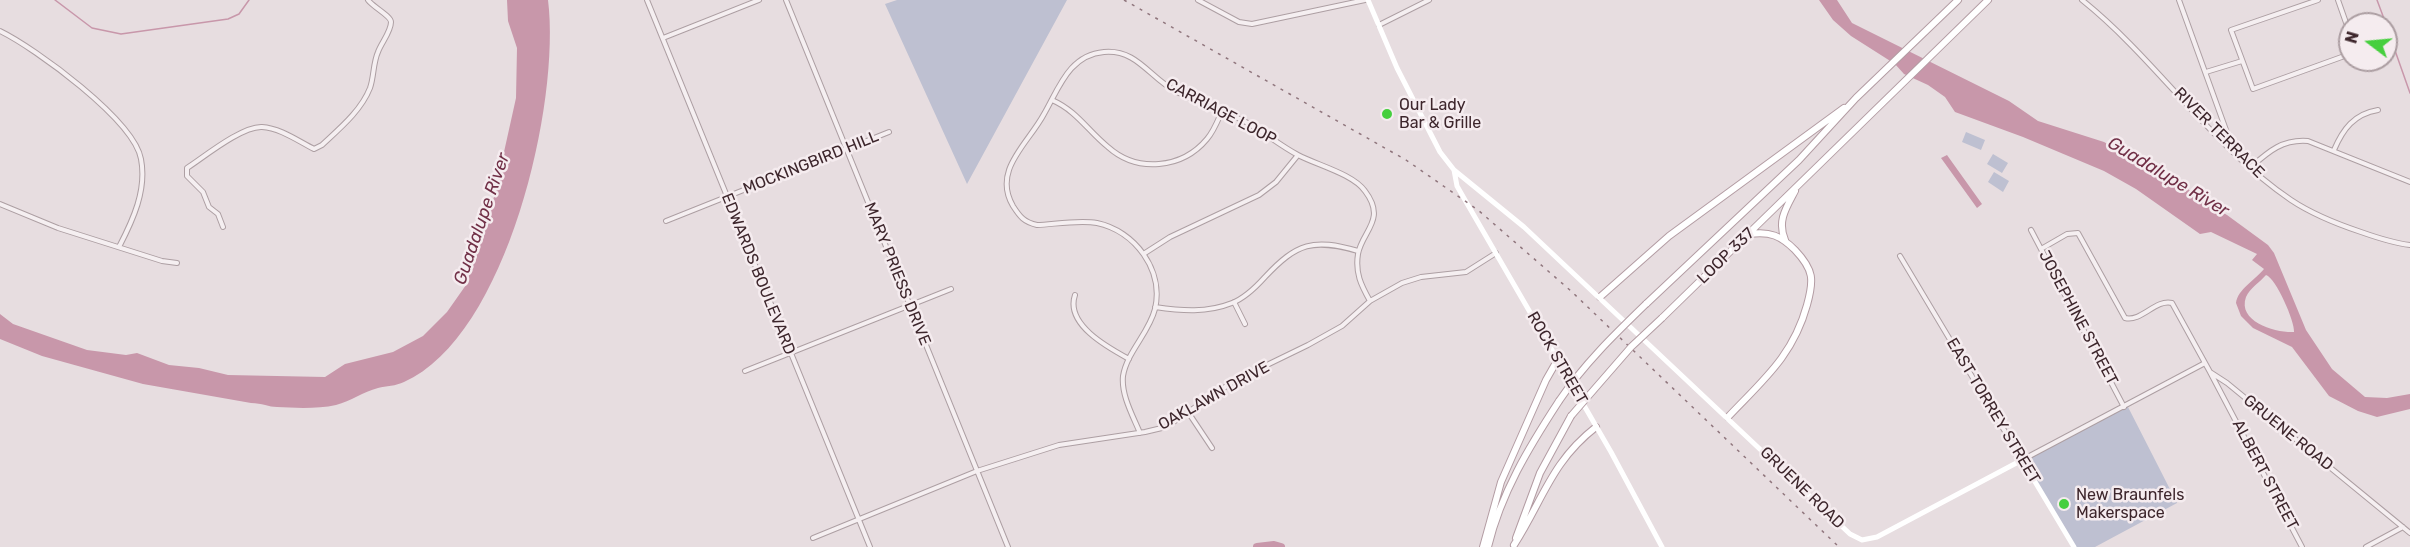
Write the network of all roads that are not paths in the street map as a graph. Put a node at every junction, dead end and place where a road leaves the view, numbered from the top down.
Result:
1 (368, 0) edge
2 (647, 0) edge
3 (759, 0) edge
4 (786, 0) edge
5 (1367, 0) edge
6 (1429, 0) edge
7 (1958, 0) edge
8 (1988, 0) edge
9 (2082, 0) edge
10 (2179, 0) edge
11 (2318, 0) edge
12 (1201, 1) edge
13 (1378, 26) junction
14 (0, 31) edge
15 (663, 38) junction
16 (2338, 58) edge
17 (2242, 61) junction
18 (2206, 72) junction
19 (1856, 98) junction
20 (1052, 100) junction
21 (2378, 110) dead end
22 (1222, 111) junction
23 (889, 132) dead end
24 (847, 149) junction
25 (2334, 150) junction
26 (2235, 153) junction
27 (1298, 155) junction
28 (2251, 167) junction
29 (1454, 170) junction
30 (2410, 182) edge
31 (1800, 184) junction
32 (727, 197) junction
33 (0, 204) edge
34 (666, 221) dead end
35 (224, 227) dead end
36 (2031, 230) dead end
37 (1749, 234) junction
38 (1786, 240) junction
39 (2410, 245) edge
40 (119, 247) junction
41 (2042, 249) junction
42 (1358, 251) junction
43 (1145, 253) junction
44 (1496, 253) junction
45 (1900, 256) dead end
46 (177, 263) dead end
47 (951, 289) dead end
48 (1075, 295) dead end
49 (1600, 297) junction
50 (1370, 301) junction
51 (1234, 302) junction
52 (910, 305) junction
53 (1155, 307) junction
54 (1245, 324) dead end
55 (790, 353) junction
56 (1129, 359) junction
57 (1558, 359) junction
58 (2205, 363) junction
59 (745, 370) dead end
60 (2210, 372) junction
61 (2124, 407) junction
62 (1188, 412) junction
63 (1728, 417) junction
64 (1596, 427) junction
65 (1140, 433) junction
66 (1212, 448) dead end
67 (2022, 460) junction
68 (977, 471) junction
69 (859, 519) junction
70 (2403, 527) junction
71 (2410, 533) edge
72 (813, 538) dead end
73 (1514, 546) edge
74 (870, 547) edge
75 (1008, 547) edge
76 (1483, 547) edge
77 (1488, 547) edge
78 (1662, 547) edge
79 (2074, 547) edge
80 (2302, 547) edge
81 (2366, 547) edge

1 - 35 street
2 - 15 street, EDWARDS BOULEVARD
3 - 15 street
4 - 24 street, MARY PRIESS DRIVE
5 - 12 street
5 - 13 street, GRUENE ROAD
6 - 13 street
7 - 19 main road, LOOP 337
8 - 31 main road, LOOP 337
9 - 26 street, RIVER TERRACE
10 - 18 street
11 - 17 street
13 - 29 street, GRUENE ROAD
14 - 40 street
15 - 32 street, EDWARDS BOULEVARD
16 - 17 street
17 - 18 street
18 - 26 street
19 - 49 main road
19 - 77 main road, LOOP 337, bridge
20 - 22 street, CARRIAGE LOOP
20 - 22 street
20 - 43 street, CARRIAGE LOOP
21 - 25 street
22 - 27 street, CARRIAGE LOOP
23 - 24 street, MOCKINGBIRD HILL
24 - 32 street, MOCKINGBIRD HILL
24 - 52 street, MARY PRIESS DRIVE
25 - 28 street
25 - 30 street
26 - 28 street, RIVER TERRACE
27 - 42 street, CARRIAGE LOOP
27 - 43 street
28 - 39 street, RIVER TERRACE
29 - 44 street, ROCK STREET
29 - 49 street, GRUENE ROAD
31 - 37 main road, LOOP 337
31 - 38 main road
32 - 34 street, MOCKINGBIRD HILL
32 - 55 street, EDWARDS BOULEVARD
33 - 40 street
36 - 41 street, JOSEPHINE STREET
37 - 38 main road
37 - 73 main road, LOOP 337, bridge
38 - 63 main road
40 - 46 street
41 - 58 street
41 - 61 street, JOSEPHINE STREET
42 - 50 street
42 - 51 street
43 - 53 street, CARRIAGE LOOP
44 - 50 street, OAKLAWN DRIVE
44 - 57 street, ROCK STREET
45 - 67 street, EAST TORREY STREET
47 - 52 street
48 - 56 street
49 - 63 street, GRUENE ROAD
50 - 62 street, OAKLAWN DRIVE
51 - 53 street
51 - 54 street
52 - 55 street
52 - 68 street, MARY PRIESS DRIVE
53 - 56 street
55 - 59 street
55 - 69 street, EDWARDS BOULEVARD
56 - 65 street
57 - 64 street, ROCK STREET
57 - 76 main road
58 - 60 street, GRUENE ROAD
58 - 61 street, GRUENE ROAD
60 - 70 street, GRUENE ROAD
60 - 80 street, ALBERT STREET
61 - 67 street, GRUENE ROAD
62 - 65 street, OAKLAWN DRIVE
62 - 66 street
63 - 67 street, GRUENE ROAD
64 - 73 main road
64 - 78 street, ROCK STREET
65 - 68 street, OAKLAWN DRIVE
67 - 79 street, EAST TORREY STREET
68 - 69 street, OAKLAWN DRIVE
68 - 75 street, MARY PRIESS DRIVE
69 - 72 street, OAKLAWN DRIVE
69 - 74 street, EDWARDS BOULEVARD
70 - 71 street, GRUENE ROAD
70 - 81 street

